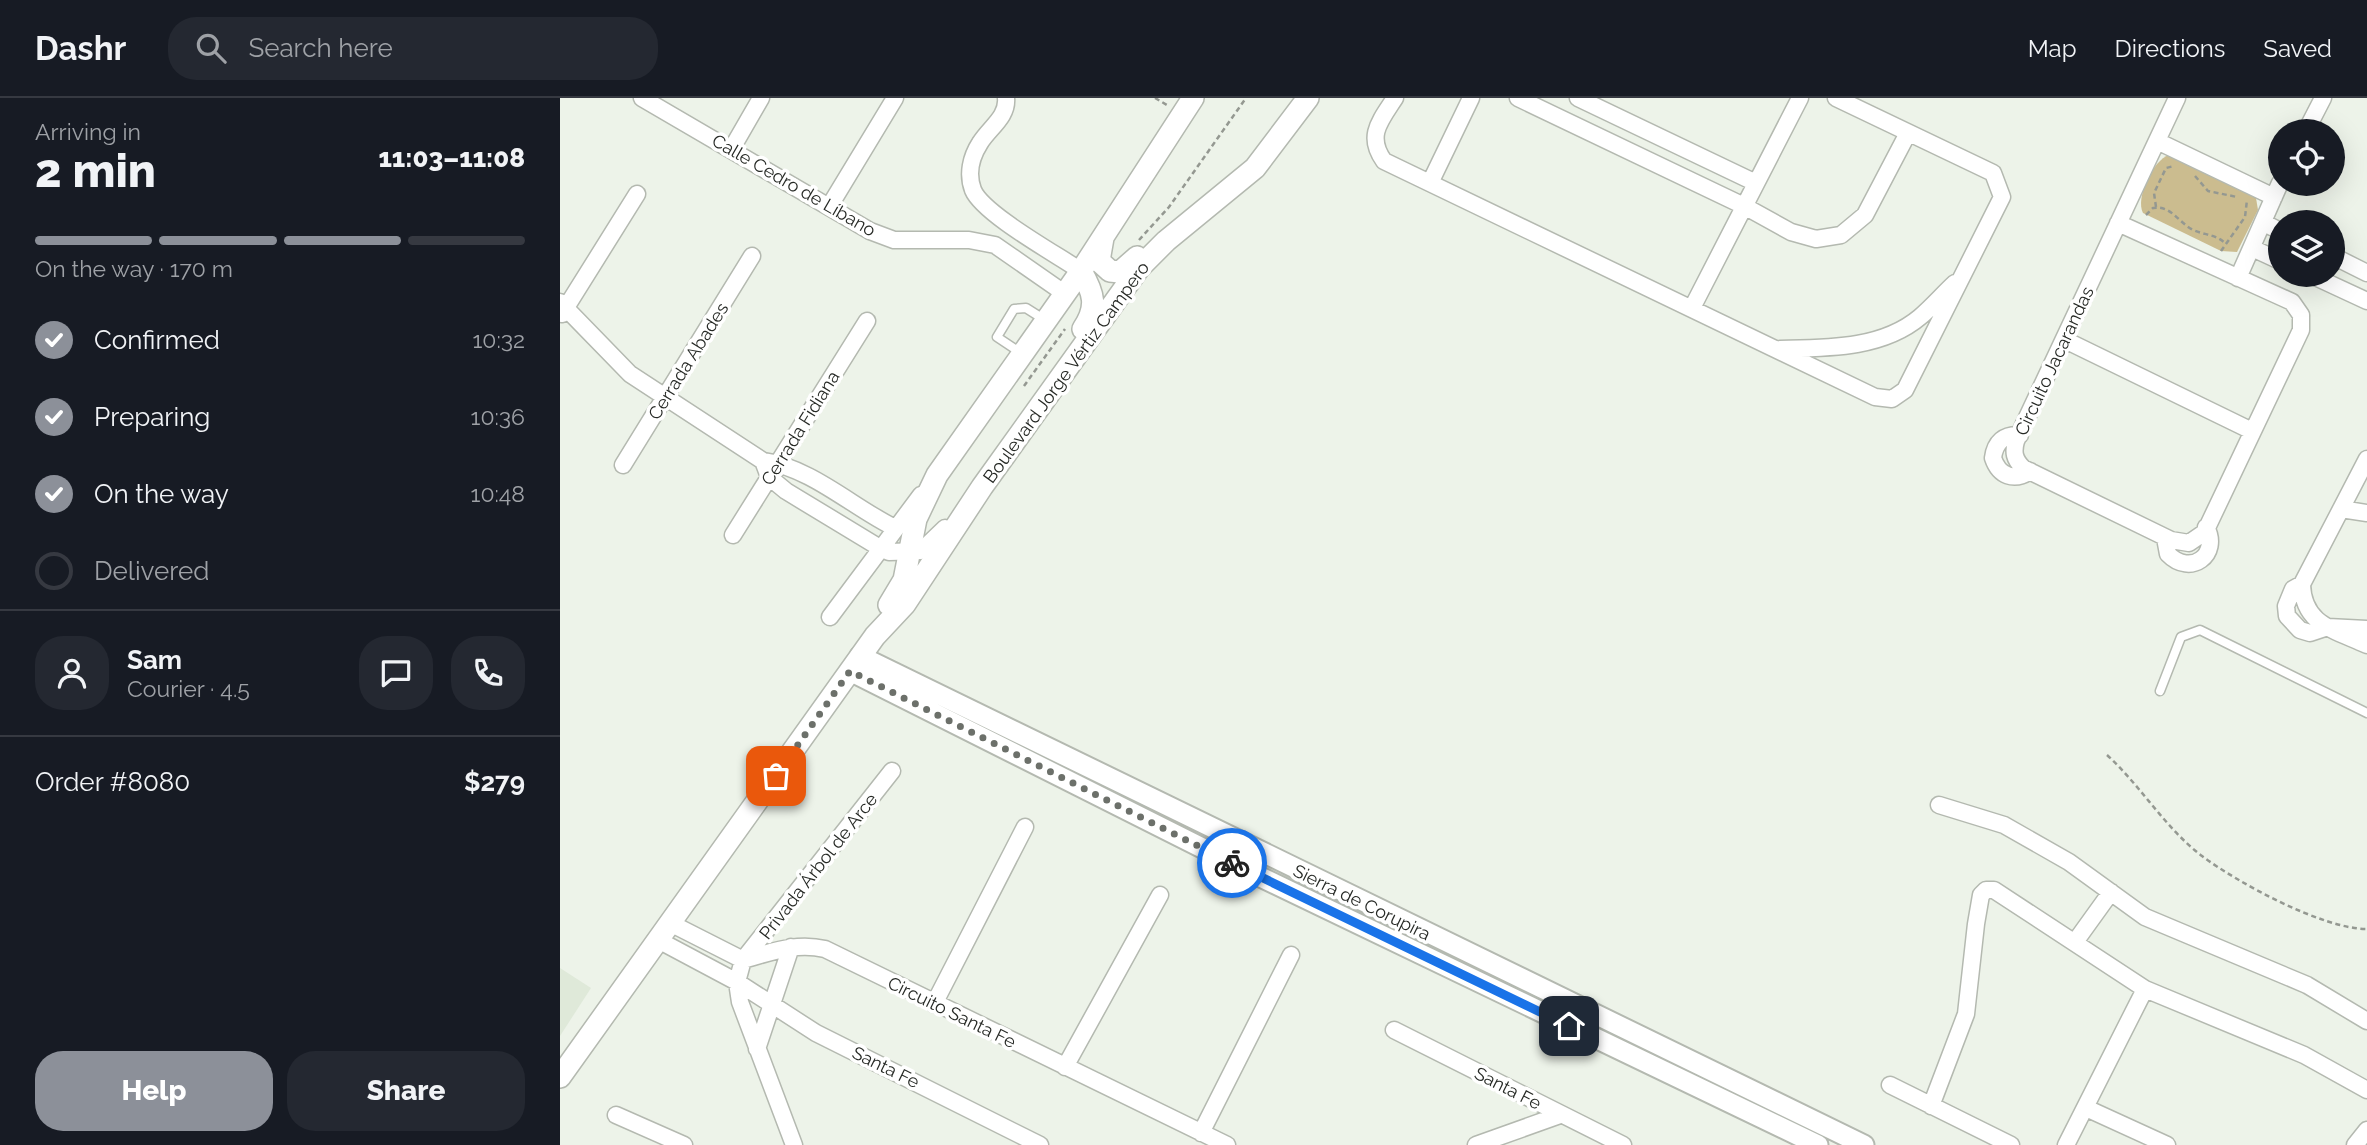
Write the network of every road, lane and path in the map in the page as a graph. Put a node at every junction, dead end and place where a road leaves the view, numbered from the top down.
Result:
1 (642, 98) edge
2 (761, 98) edge
3 (895, 98) edge
4 (1006, 98) edge
5 (1193, 98) edge
6 (1308, 98) edge
7 (1395, 98) edge
8 (1471, 98) edge
9 (1518, 98) edge
10 (1578, 98) edge
11 (1800, 98) edge
12 (1836, 98) edge
13 (2178, 98) edge
14 (2323, 98) edge
15 (2312, 119) edge
16 (1908, 133) junction
17 (2157, 141) junction
18 (731, 150) junction
19 (2178, 166) dead end
20 (2191, 172) dead end
21 (1430, 183) junction
22 (1756, 183) junction
23 (2268, 186) edge
24 (637, 194) dead end
25 (2249, 194) dead end
26 (2275, 196) edge
27 (2247, 200) junction
28 (1744, 206) junction
29 (829, 207) junction
30 (2155, 207) junction
31 (2146, 215) dead end
32 (2118, 223) junction
33 (2264, 223) junction
34 (1010, 224) junction
35 (2268, 225) edge
36 (1103, 236) junction
37 (2225, 243) junction
38 (995, 245) junction
39 (2252, 248) junction
40 (2221, 251) dead end
41 (2268, 255) edge
42 (752, 256) dead end
43 (1149, 257) junction
44 (2345, 262) edge
45 (2362, 270) edge
46 (1081, 271) junction
47 (1964, 274) junction
48 (2238, 278) junction
49 (2337, 287) edge
50 (2344, 290) junction
51 (1065, 293) junction
52 (2367, 301) edge
53 (562, 308) edge
54 (1692, 308) junction
55 (1045, 320) junction
56 (867, 321) dead end
57 (2065, 340) junction
58 (1779, 349) junction
59 (1021, 353) junction
60 (1059, 379) junction
61 (664, 399) junction
62 (2252, 431) junction
63 (2367, 459) edge
64 (623, 465) dead end
65 (770, 467) junction
66 (937, 475) junction
67 (982, 487) junction
68 (838, 494) junction
69 (2341, 509) junction
70 (2367, 513) edge
71 (823, 516) junction
72 (895, 528) junction
73 (733, 535) dead end
74 (893, 551) junction
75 (831, 617) dead end
76 (2328, 627) junction
77 (2367, 629) edge
78 (875, 636) junction
79 (2367, 645) edge
80 (855, 664) junction
81 (2160, 691) dead end
82 (2367, 713) edge
83 (2107, 755) dead end
84 (892, 771) dead end
85 (1939, 805) dead end
86 (1025, 827) dead end
87 (2111, 892) junction
88 (1160, 895) dead end
89 (672, 924) junction
90 (2367, 929) edge
91 (660, 941) junction
92 (2075, 942) junction
93 (791, 947) junction
94 (1291, 956) dead end
95 (743, 960) junction
96 (737, 982) junction
97 (2145, 989) junction
98 (934, 1004) junction
99 (770, 1006) junction
100 (2367, 1021) edge
101 (1394, 1030) dead end
102 (757, 1049) junction
103 (1065, 1067) junction
104 (560, 1077) edge
105 (1890, 1085) dead end
106 (2367, 1090) edge
107 (1931, 1106) junction
108 (2086, 1108) junction
109 (616, 1115) dead end
110 (1560, 1115) junction
111 (2367, 1130) edge
112 (1201, 1133) junction
113 (684, 1145) edge
114 (794, 1145) edge
115 (1040, 1145) edge
116 (1227, 1145) edge
117 (1476, 1145) edge
118 (1623, 1145) edge
119 (1818, 1145) edge
120 (1864, 1145) edge
121 (2011, 1145) edge
122 (2066, 1145) edge
123 (2167, 1145) edge
124 (2355, 1145) edge

1 - 18 street, Calle Cedro de Líbano
2 - 18 street
3 - 29 street
4 - 34 street
5 - 36 main road
6 - 43 main road, Boulevard Jorge Vértiz Campero
7 - 21 street
8 - 21 street
9 - 28 street
10 - 22 street
11 - 22 street
12 - 16 street
13 - 17 street, Circuito Jacarandas
14 - 15 street
16 - 28 street
16 - 47 street
17 - 23 street
17 - 32 street, Circuito Jacarandas
18 - 29 street, Calle Cedro de Líbano
19 - 30 path
20 - 27 path
21 - 54 street
22 - 28 street
24 - 53 street
25 - 27 path
26 - 33 street
27 - 37 path
28 - 54 street
29 - 38 street, Calle Cedro de Líbano
30 - 31 path
30 - 37 path
32 - 48 street
32 - 57 street, Circuito Jacarandas
33 - 35 street
33 - 39 street
34 - 38 street
34 - 46 street
36 - 43 main road
36 - 46 main road
37 - 40 path
38 - 51 street, Calle Cedro de Líbano
39 - 41 street
39 - 48 street
42 - 61 street, Cerrada Abades
43 - 60 main road, Boulevard Jorge Vértiz Campero
44 - 45 street
45 - 50 street
46 - 51 main road
46 - 60 main road
47 - 58 street
47 - 58 street
48 - 62 street, Circuito Jacarandas
49 - 50 street
50 - 52 street
51 - 55 main road
53 - 61 street
54 - 58 street
55 - 59 main road
55 - 59 lane
56 - 65 street, Cerrada Fidiana
57 - 62 street
57 - 62 street, Circuito Jacarandas
59 - 66 main road
60 - 67 main road, Boulevard Jorge Vértiz Campero
61 - 64 street, Cerrada Abades
61 - 65 street
63 - 69 street
65 - 68 street
65 - 71 street
65 - 73 street, Cerrada Fidiana
66 - 72 street
66 - 74 main road
67 - 74 street
67 - 78 main road, Boulevard Jorge Vértiz Campero
68 - 71 street
68 - 72 street
69 - 70 street
69 - 76 street
71 - 74 street
72 - 74 street
74 - 75 street
74 - 78 main road, Boulevard Jorge Vértiz Campero
76 - 77 street
76 - 79 street
78 - 80 main road, Boulevard Jorge Vértiz Campero
80 - 89 main road, Boulevard Jorge Vértiz Campero
80 - 119 street, Sierra de Corupira
80 - 120 street, Sierra de Corupira
81 - 82 lane
83 - 90 path
84 - 95 street, Privada Árbol de Arce
85 - 87 street
86 - 98 street
87 - 92 street
87 - 100 street
88 - 103 street
89 - 91 main road, Boulevard Jorge Vértiz Campero
89 - 95 street
91 - 96 street
91 - 104 main road, Boulevard Jorge Vértiz Campero
92 - 97 street
92 - 107 street
93 - 95 street, Circuito Santa Fe
93 - 98 street, Circuito Santa Fe
93 - 99 street
94 - 112 street
95 - 96 street
96 - 99 street, Santa Fe
96 - 102 street
97 - 106 street
97 - 108 street
98 - 103 street, Circuito Santa Fe
99 - 102 street
99 - 115 street, Santa Fe
101 - 110 street, Santa Fe
102 - 114 street
103 - 112 street, Circuito Santa Fe
105 - 107 street
107 - 121 street
108 - 122 street
108 - 123 street
109 - 113 street
110 - 117 street
110 - 118 street, Santa Fe
111 - 124 street
112 - 116 street, Circuito Santa Fe

